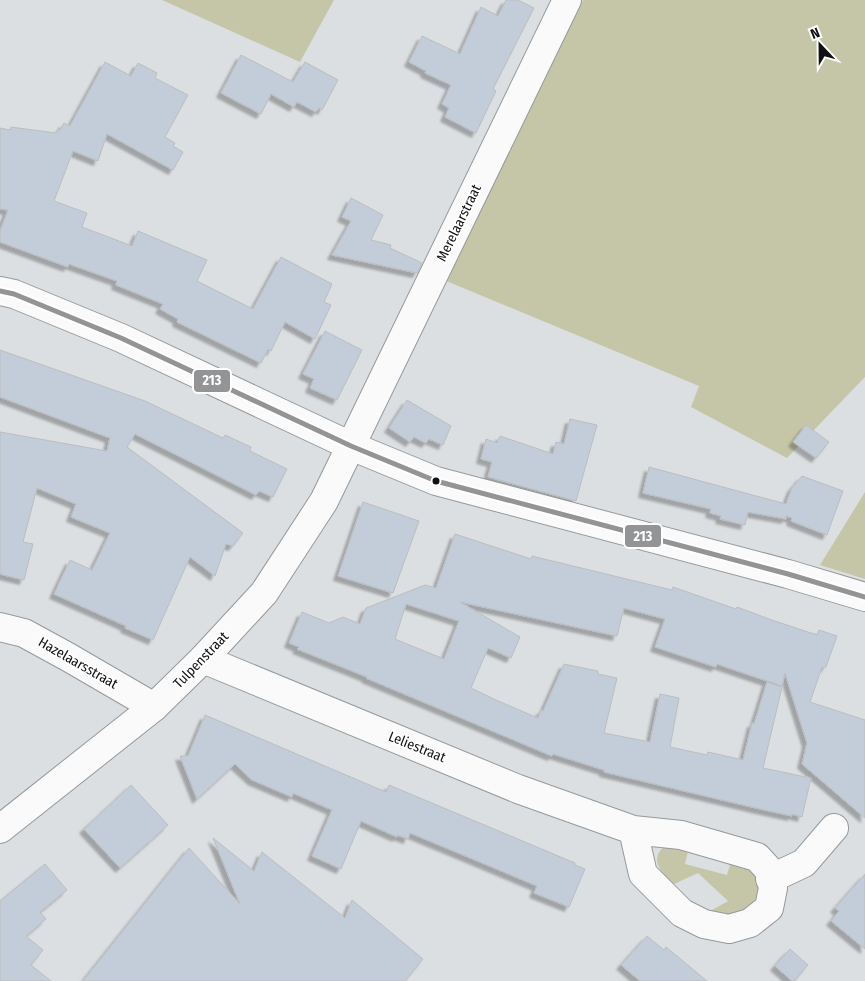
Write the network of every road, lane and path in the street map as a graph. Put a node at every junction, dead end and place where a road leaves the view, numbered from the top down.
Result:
1 (567, 0) edge
2 (0, 291) edge
3 (351, 446) junction
4 (865, 596) edge
5 (0, 627) edge
6 (203, 659) junction
7 (154, 707) junction
8 (834, 828) dead end
9 (0, 829) edge
10 (633, 830) junction
11 (770, 879) junction

1 - 3 street, Merelaarstraat
2 - 3 street
3 - 4 street
3 - 6 street, Tulpenstraat
5 - 7 street, Hazelaarsstraat
6 - 7 street, Tulpenstraat
6 - 10 street, Leliestraat
7 - 9 street, Tulpenstraat
8 - 11 street
10 - 11 street, Leliestraat
10 - 11 street, Leliestraat

